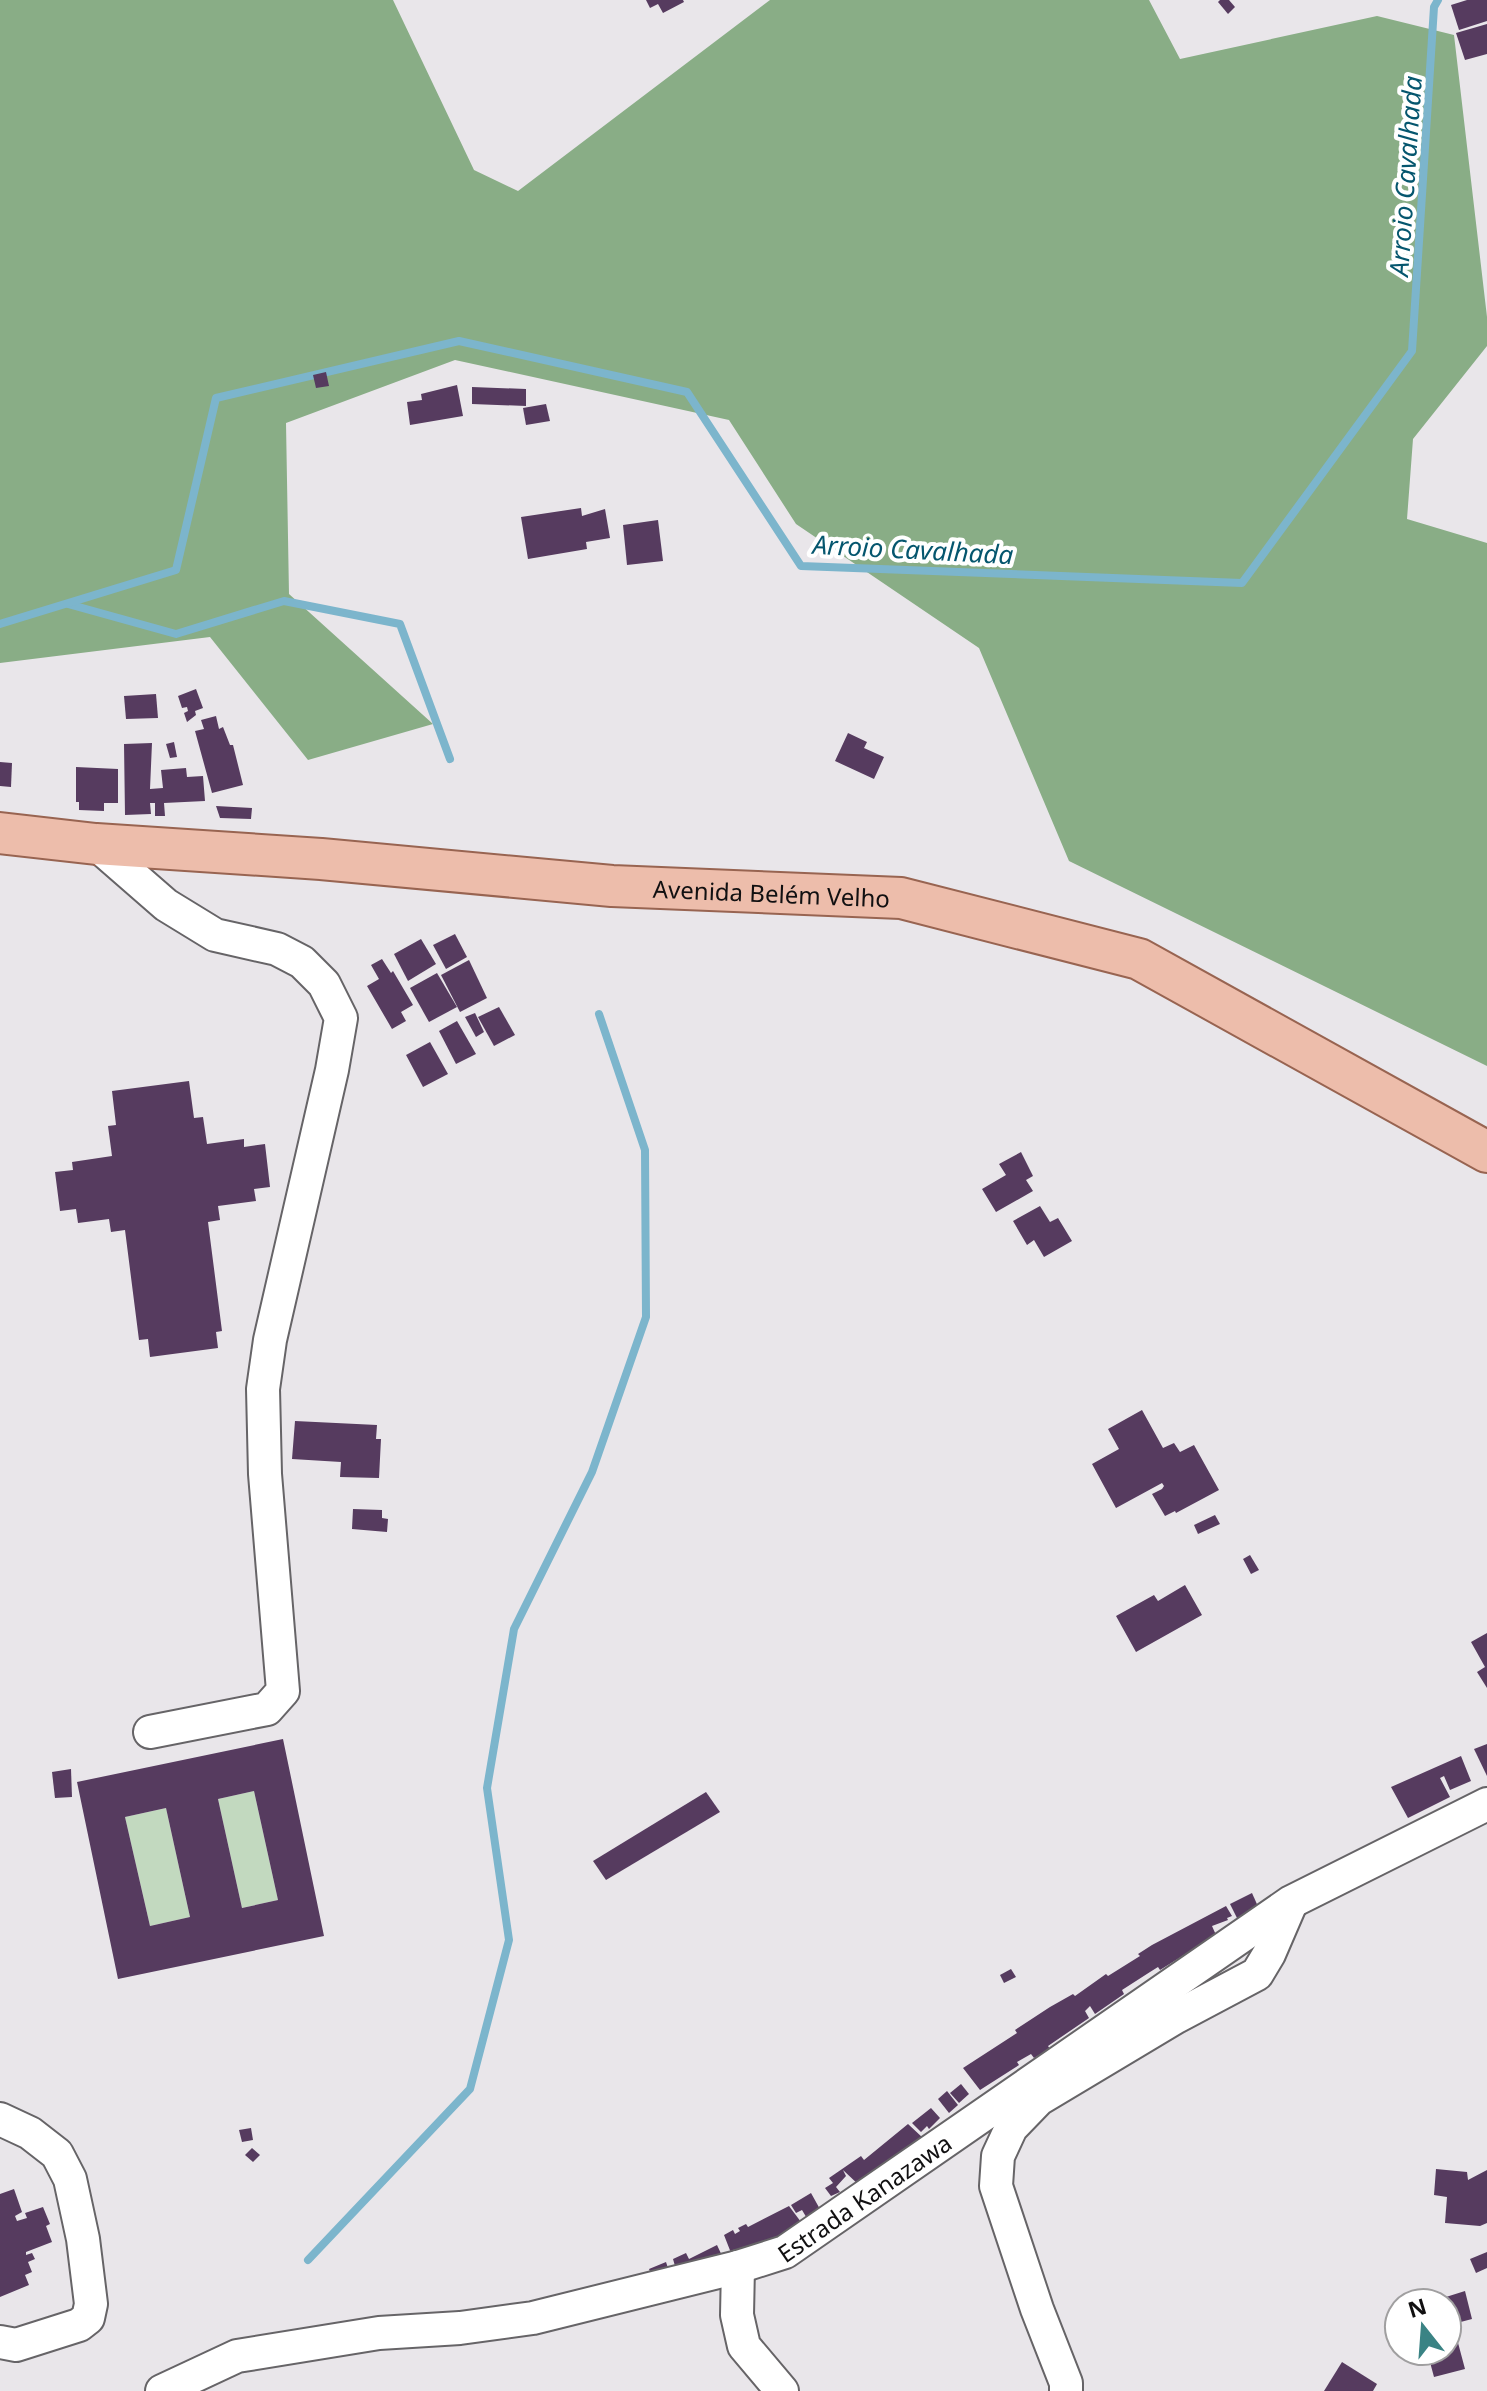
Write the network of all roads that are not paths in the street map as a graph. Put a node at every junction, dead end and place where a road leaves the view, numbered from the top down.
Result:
1 (0, 833) edge
2 (96, 844) junction
3 (1487, 1152) edge
4 (150, 1732) dead end
5 (1487, 1804) edge
6 (1291, 1902) junction
7 (0, 2119) edge
8 (738, 2267) junction
9 (0, 2342) edge
10 (162, 2391) edge
11 (782, 2391) edge
12 (1066, 2391) edge

1 - 2 main road, Avenida Belém Velho
2 - 3 main road, Avenida Belém Velho
2 - 4 street
5 - 6 street, Estrada Kanazawa
6 - 8 street, Estrada Kanazawa
6 - 12 street
7 - 9 street
8 - 10 street, Estrada Kanazawa
8 - 11 street

